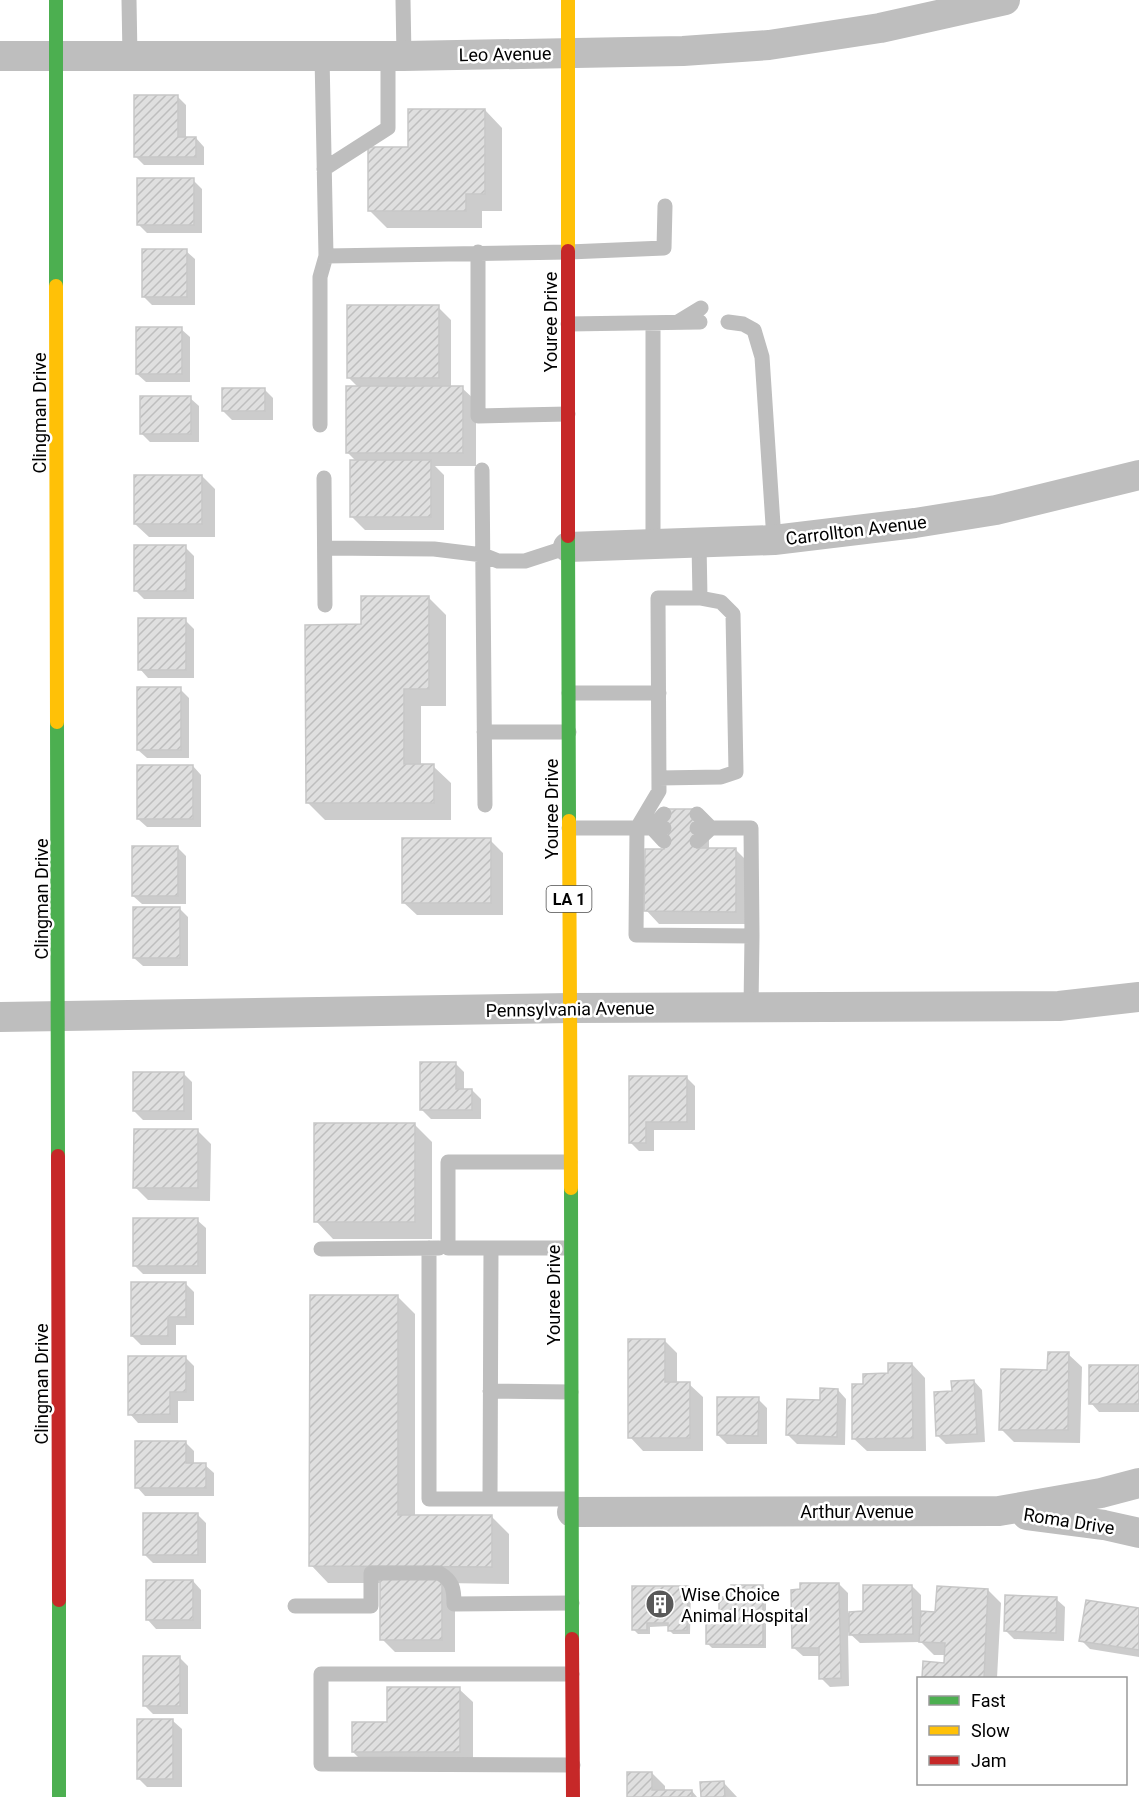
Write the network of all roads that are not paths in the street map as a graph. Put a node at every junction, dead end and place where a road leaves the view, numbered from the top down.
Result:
1 (56, 0) edge
2 (129, 0) edge
3 (402, 0) edge
4 (568, 0) edge
5 (1005, 0) edge
6 (568, 53) junction
7 (0, 56) edge
8 (56, 56) junction
9 (130, 56) junction
10 (322, 56) junction
11 (396, 56) junction
12 (324, 169) junction
13 (665, 206) dead end
14 (478, 252) junction
15 (569, 252) junction
16 (326, 256) junction
17 (701, 315) dead end
18 (727, 315) dead end
19 (653, 323) junction
20 (568, 324) junction
21 (568, 414) junction
22 (320, 425) dead end
23 (482, 470) dead end
24 (1139, 475) edge
25 (324, 478) dead end
26 (774, 540) junction
27 (699, 543) junction
28 (653, 544) junction
29 (568, 547) junction
30 (325, 548) junction
31 (483, 555) junction
32 (700, 598) junction
33 (325, 605) dead end
34 (568, 693) junction
35 (658, 693) junction
36 (484, 732) junction
37 (568, 732) junction
38 (658, 777) junction
39 (484, 805) dead end
40 (569, 828) junction
41 (656, 828) junction
42 (700, 828) dead end
43 (752, 936) junction
44 (1139, 997) edge
45 (751, 1007) junction
46 (570, 1008) junction
47 (59, 1016) junction
48 (0, 1017) edge
49 (570, 1162) junction
50 (321, 1248) dead end
51 (429, 1248) junction
52 (448, 1248) junction
53 (491, 1248) junction
54 (570, 1248) junction
55 (490, 1392) junction
56 (571, 1392) junction
57 (1139, 1483) edge
58 (489, 1499) junction
59 (571, 1505) junction
60 (999, 1511) junction
61 (1139, 1533) edge
62 (572, 1604) junction
63 (295, 1606) dead end
64 (572, 1674) junction
65 (573, 1765) junction
66 (59, 1797) edge
67 (573, 1797) edge

1 - 8 main road, Clingman Drive
2 - 9 lane
3 - 11 lane
4 - 6 main road, Youree Drive / LA 1
5 - 6 street, Leo Avenue
6 - 11 street, Leo Avenue
6 - 15 main road, Youree Drive / LA 1
7 - 8 street, Leo Avenue
8 - 9 street, Leo Avenue
8 - 47 main road, Clingman Drive
9 - 10 street, Leo Avenue
10 - 11 street, Leo Avenue
10 - 12 lane
11 - 12 lane
12 - 16 lane
13 - 15 lane
14 - 15 lane
14 - 16 lane
14 - 21 lane
15 - 20 main road, Youree Drive / LA 1
16 - 22 lane
17 - 19 lane
18 - 26 lane
19 - 20 lane
19 - 28 lane
20 - 21 main road, Youree Drive / LA 1
21 - 29 main road, Youree Drive / LA 1
23 - 31 lane
24 - 26 street, Carrollton Avenue
25 - 30 lane
26 - 27 street, Carrollton Avenue
27 - 28 street, Carrollton Avenue
27 - 32 lane
28 - 29 street, Carrollton Avenue
29 - 31 lane
29 - 34 main road, Youree Drive / LA 1
30 - 31 lane
30 - 33 lane
31 - 36 lane
32 - 35 lane
32 - 38 lane
34 - 35 lane
34 - 37 main road, Youree Drive / LA 1
35 - 38 lane
36 - 37 lane
36 - 39 lane
37 - 40 main road, Youree Drive / LA 1
38 - 41 lane
40 - 41 lane
40 - 46 main road, Youree Drive / LA 1
41 - 43 lane
42 - 43 lane
43 - 45 lane
44 - 45 street, Pennsylvania Avenue
45 - 46 street, Pennsylvania Avenue
46 - 47 street, Pennsylvania Avenue
46 - 49 main road, Youree Drive / LA 1
47 - 48 street, Pennsylvania Avenue
47 - 66 main road, Clingman Drive
49 - 52 lane
49 - 54 main road, Youree Drive / LA 1
50 - 51 lane
51 - 52 lane
51 - 58 lane
52 - 53 lane
53 - 54 lane
53 - 55 lane
54 - 56 main road, Youree Drive / LA 1
55 - 56 lane
55 - 58 lane
56 - 59 main road, Youree Drive / LA 1
57 - 60 street, Arthur Avenue
58 - 59 lane
59 - 60 street, Arthur Avenue
59 - 62 main road, Youree Drive / LA 1
60 - 61 street, Roma Drive
62 - 63 lane
62 - 64 main road, Youree Drive / LA 1
64 - 65 main road, Youree Drive / LA 1
64 - 65 lane
65 - 67 main road, Youree Drive / LA 1

